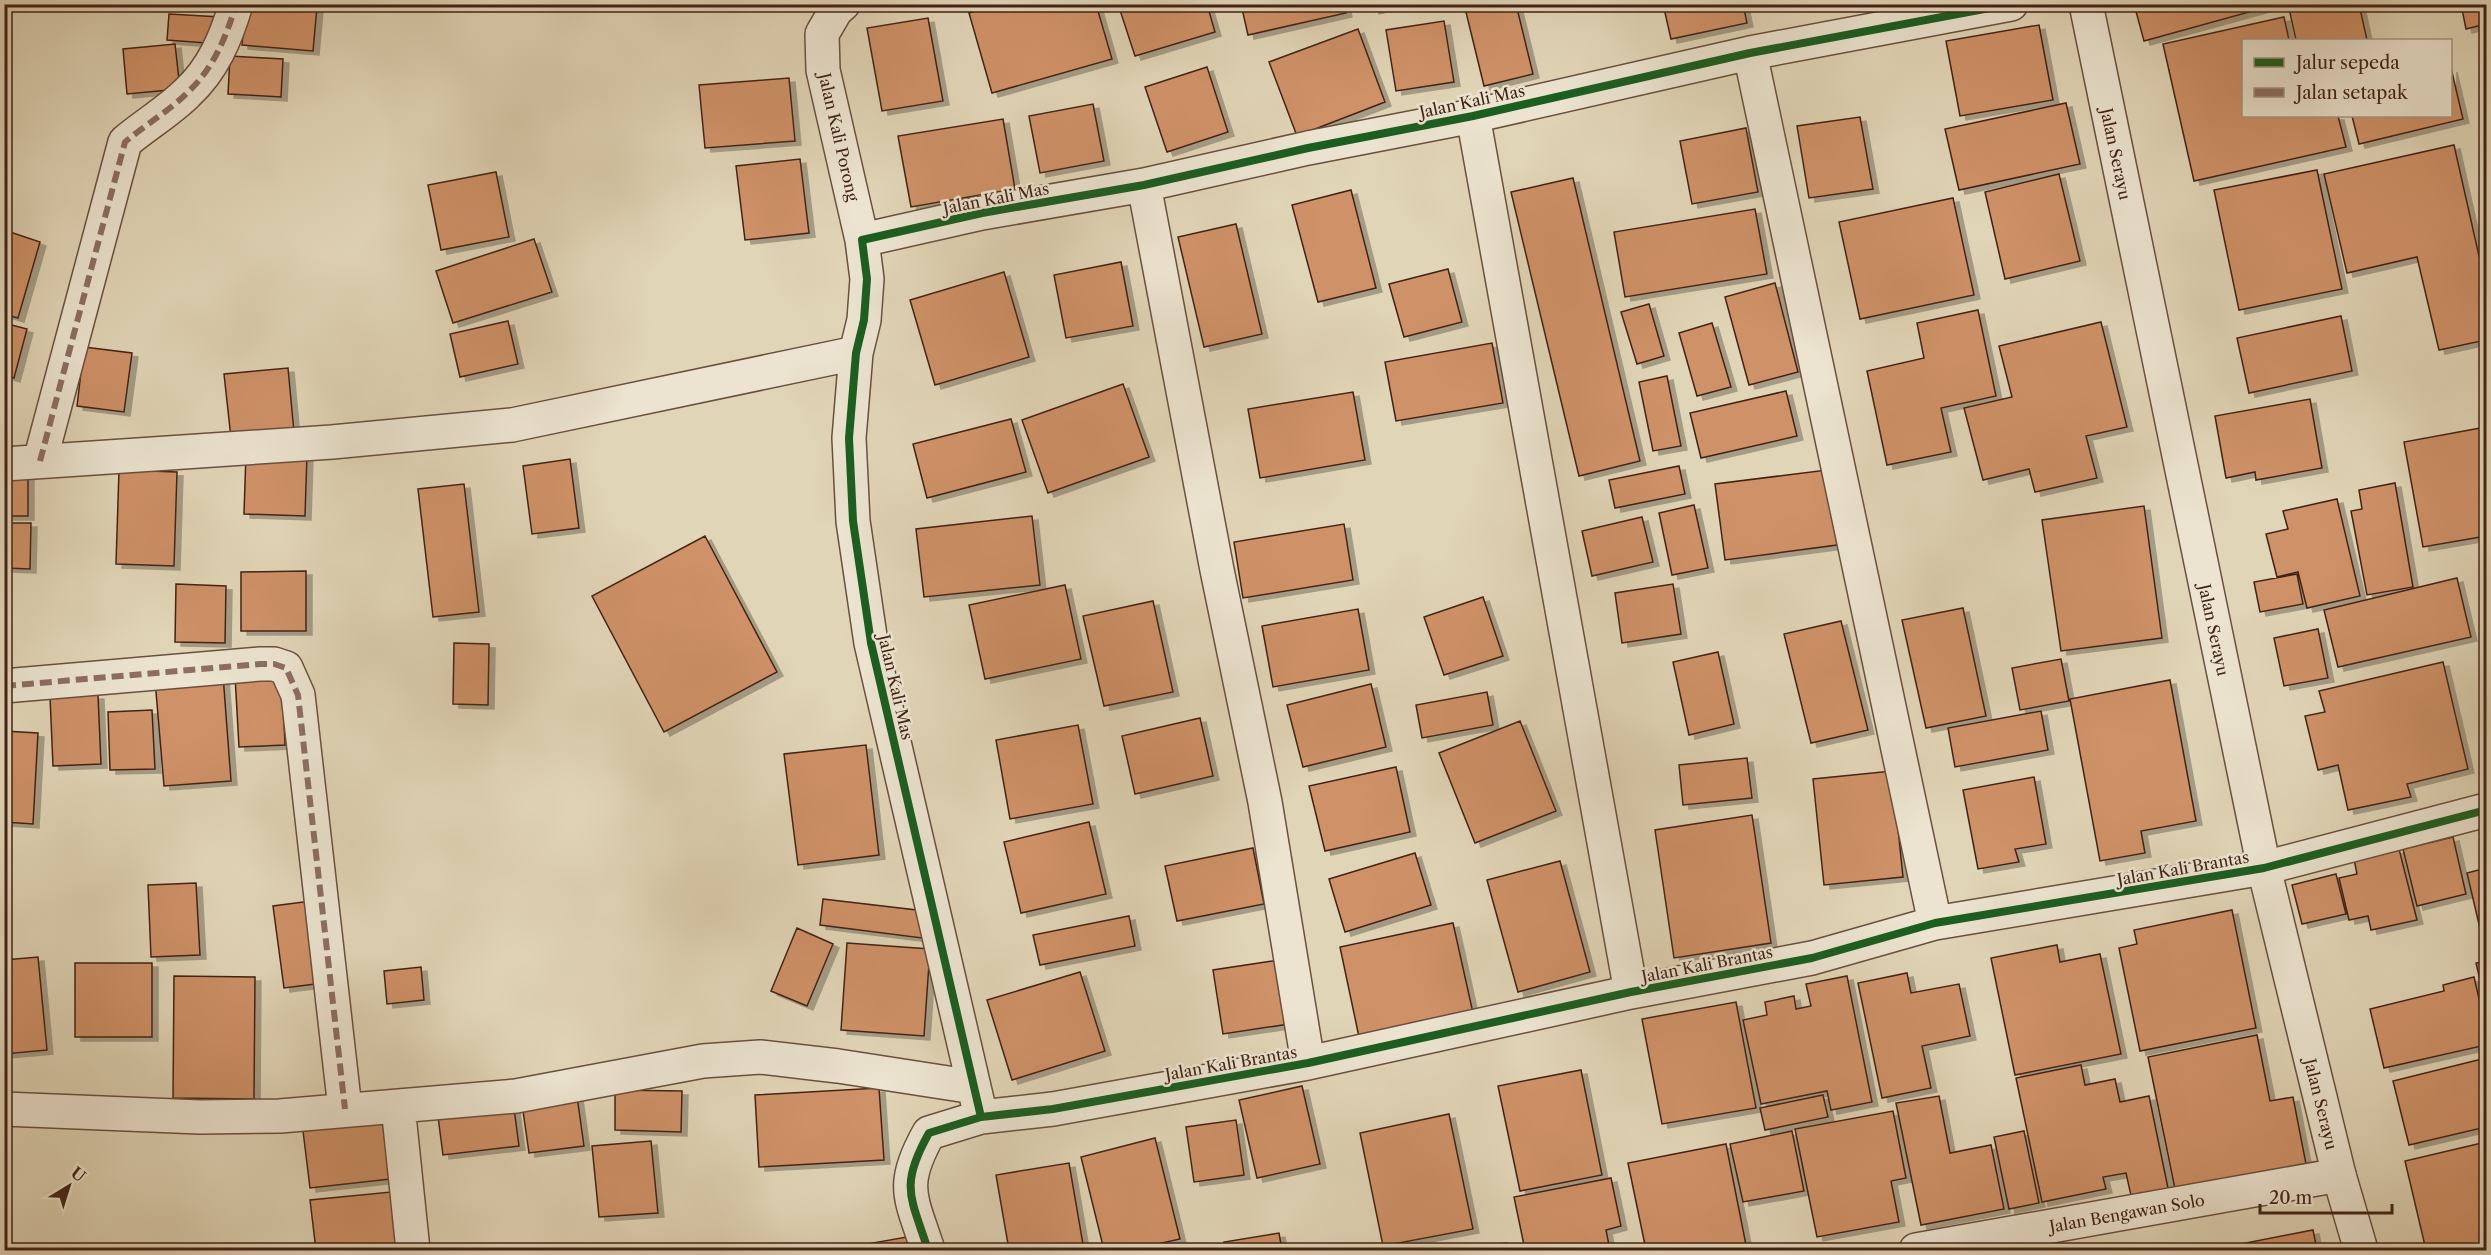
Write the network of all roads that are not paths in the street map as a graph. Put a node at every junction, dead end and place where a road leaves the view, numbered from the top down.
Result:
1 (236, 4) edge
2 (843, 4) edge
3 (2011, 4) edge
4 (2086, 4) edge
5 (1749, 53) junction
6 (1473, 116) junction
7 (1144, 185) junction
8 (862, 240) junction
9 (856, 353) junction
10 (40, 461) junction
11 (4, 464) edge
12 (4, 686) edge
13 (2487, 810) edge
14 (2264, 868) junction
15 (1935, 923) junction
16 (1631, 992) junction
17 (1308, 1063) junction
18 (977, 1102) junction
19 (398, 1106) junction
20 (4, 1109) edge
21 (345, 1109) junction
22 (2339, 1175) junction
23 (413, 1251) edge
24 (928, 1251) edge
25 (1916, 1251) edge
26 (2361, 1251) edge

1 - 10 street
2 - 8 street, Jalan Kali Porong
3 - 5 street, Jalan Kali Mas
4 - 14 street, Jalan Serayu
5 - 6 street, Jalan Kali Mas
5 - 15 street
6 - 7 street, Jalan Kali Mas
6 - 16 street
7 - 8 street, Jalan Kali Mas
7 - 17 street
8 - 9 street, Jalan Kali Mas
9 - 10 street
9 - 18 street, Jalan Kali Mas
10 - 11 street
12 - 21 street
13 - 14 street, Jalan Kali Brantas
14 - 15 street, Jalan Kali Brantas
14 - 22 street, Jalan Serayu
15 - 16 street, Jalan Kali Brantas
16 - 17 street, Jalan Kali Brantas
17 - 18 street, Jalan Kali Brantas
18 - 19 street
18 - 24 street, Jalan Kali Brantas
19 - 21 street
19 - 23 street
20 - 21 street
22 - 25 street, Jalan Bengawan Solo
22 - 26 street, Jalan Serayu

